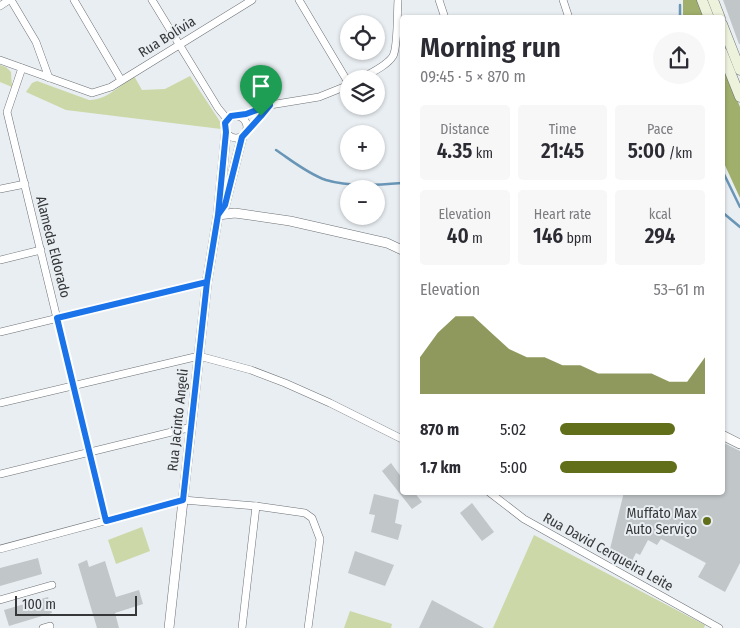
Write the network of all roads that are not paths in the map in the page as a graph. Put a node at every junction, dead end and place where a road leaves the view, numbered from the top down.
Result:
1 (10, 0) edge
2 (74, 0) edge
3 (152, 0) edge
4 (252, 0) edge
5 (299, 0) edge
6 (398, 0) edge
7 (439, 0) edge
8 (563, 0) edge
9 (702, 0) edge
10 (713, 0) edge
11 (0, 6) edge
12 (444, 15) edge
13 (568, 15) edge
14 (708, 15) edge
15 (719, 15) edge
16 (725, 32) edge
17 (179, 44) junction
18 (725, 59) edge
19 (0, 60) edge
20 (22, 68) junction
21 (340, 70) edge
22 (375, 70) edge
23 (740, 70) edge
24 (49, 78) junction
25 (121, 80) junction
26 (340, 89) edge
27 (740, 96) edge
28 (270, 105) junction
29 (4, 113) edge
30 (240, 115) junction
31 (227, 119) junction
32 (226, 132) junction
33 (245, 134) junction
34 (25, 184) junction
35 (0, 189) edge
36 (218, 215) junction
37 (400, 249) edge
38 (41, 250) junction
39 (0, 260) edge
40 (207, 282) junction
41 (57, 318) junction
42 (0, 332) edge
43 (199, 356) junction
44 (73, 385) junction
45 (0, 403) edge
46 (192, 427) junction
47 (725, 436) edge
48 (400, 438) edge
49 (740, 444) edge
50 (90, 452) junction
51 (0, 474) edge
52 (493, 495) edge
53 (183, 500) junction
54 (256, 506) junction
55 (106, 521) junction
56 (0, 549) edge
57 (52, 585) dead end
58 (0, 600) edge
59 (43, 628) edge
60 (50, 628) edge
61 (169, 628) edge
62 (242, 628) edge
63 (308, 628) edge
64 (719, 628) edge

1 - 11 street
1 - 24 street
2 - 25 street
3 - 17 street
4 - 17 street, Rua Bolívia
5 - 21 street
6 - 22 street
7 - 12 street
8 - 13 street
9 - 14 main road
10 - 15 main road
16 - 23 main road
17 - 25 street, Rua Bolívia
17 - 31 street
18 - 27 main road
19 - 20 street, Rua Bolívia
20 - 24 street, Rua Bolívia
20 - 29 street, Alameda Eldorado
24 - 25 street, Rua Bolívia
26 - 28 street
28 - 30 street
28 - 33 street
29 - 34 street, Alameda Eldorado
30 - 31 street
30 - 33 street
31 - 32 street
32 - 33 street
32 - 36 street, Rua Jacinto Angeli
33 - 36 street, Rua Jacinto Angeli
34 - 35 street
34 - 38 street, Alameda Eldorado
36 - 37 street
36 - 40 street, Rua Jacinto Angeli
38 - 39 street
38 - 41 street, Alameda Eldorado
40 - 41 street
40 - 43 street, Rua Jacinto Angeli
41 - 42 street
41 - 44 street, Alameda Eldorado
43 - 44 street
43 - 46 street, Rua Jacinto Angeli
43 - 48 street
44 - 45 street
44 - 50 street, Alameda Eldorado
46 - 50 street
46 - 53 street, Rua Jacinto Angeli
47 - 49 street
50 - 51 street
50 - 55 street, Alameda Eldorado
52 - 64 street, Rua David Cerqueira Leite
53 - 54 street
53 - 55 street
53 - 61 street, Rua Jacinto Angeli
54 - 62 street
54 - 63 street
55 - 56 street
57 - 58 street
59 - 60 street

